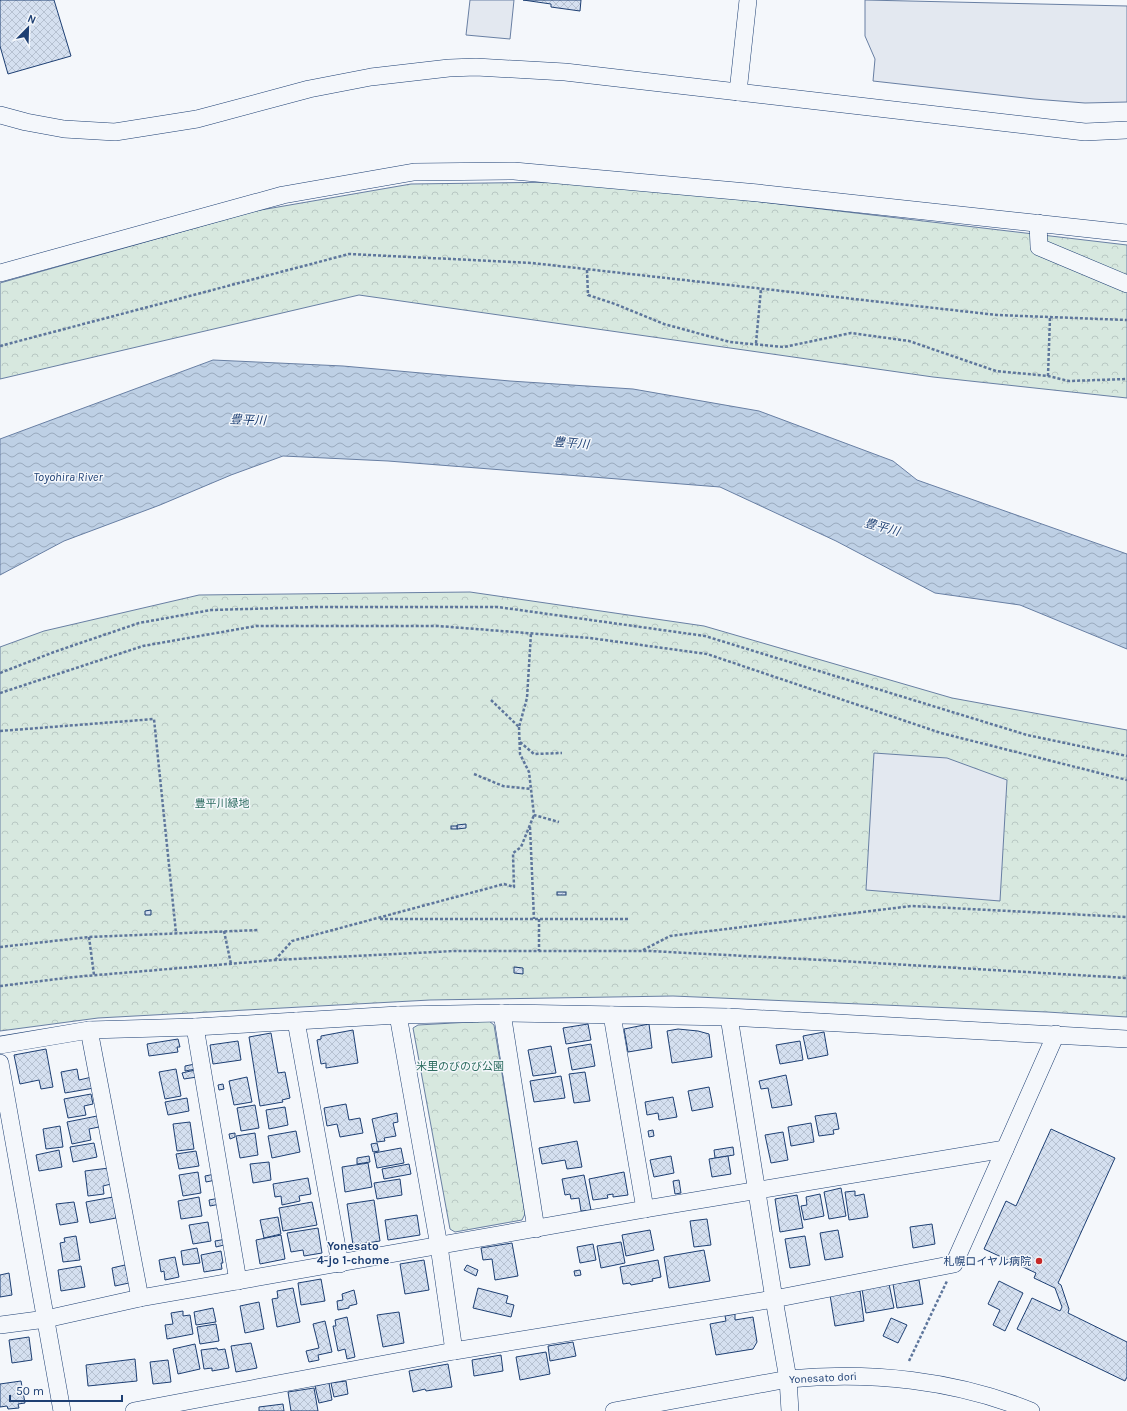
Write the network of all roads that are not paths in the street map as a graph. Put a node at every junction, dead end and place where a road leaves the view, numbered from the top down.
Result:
1 (748, 0) edge
2 (738, 92) junction
3 (0, 115) edge
4 (1127, 130) edge
5 (1038, 223) junction
6 (1127, 233) edge
7 (0, 273) edge
8 (1127, 284) edge
9 (502, 1014) junction
10 (398, 1015) junction
11 (612, 1015) junction
12 (729, 1017) junction
13 (296, 1021) junction
14 (195, 1027) junction
15 (90, 1030) junction
16 (1056, 1034) junction
17 (1127, 1039) edge
18 (0, 1045) edge
19 (0, 1063) edge
20 (1005, 1149) junction
21 (757, 1190) junction
22 (645, 1209) junction
23 (536, 1228) junction
24 (438, 1246) junction
25 (340, 1264) junction
26 (238, 1281) junction
27 (140, 1298) junction
28 (774, 1298) junction
29 (46, 1319) junction
30 (0, 1325) edge
31 (454, 1351) junction
32 (788, 1379) junction
33 (62, 1411) edge
34 (134, 1411) edge
35 (614, 1411) edge
36 (790, 1411) edge
37 (1032, 1411) edge

1 - 2 street
2 - 3 street
2 - 4 street
5 - 6 street
5 - 7 street
5 - 8 street
9 - 10 street
9 - 11 street
9 - 23 street
10 - 13 street
10 - 24 street
11 - 12 street
11 - 22 street
12 - 16 street
12 - 21 street
13 - 14 street
13 - 25 street
14 - 15 street
14 - 26 street
15 - 18 street
15 - 27 street
16 - 17 street
16 - 20 street
19 - 29 street
20 - 21 street
20 - 28 street
21 - 22 street
21 - 28 street
22 - 23 street
23 - 24 street
24 - 25 street
24 - 31 street
25 - 26 street
26 - 27 street
27 - 29 street
28 - 31 street
28 - 32 street
29 - 30 street
29 - 33 street
31 - 34 street
32 - 35 street, Yonesato dori
32 - 36 street
32 - 37 street, Yonesato dori

